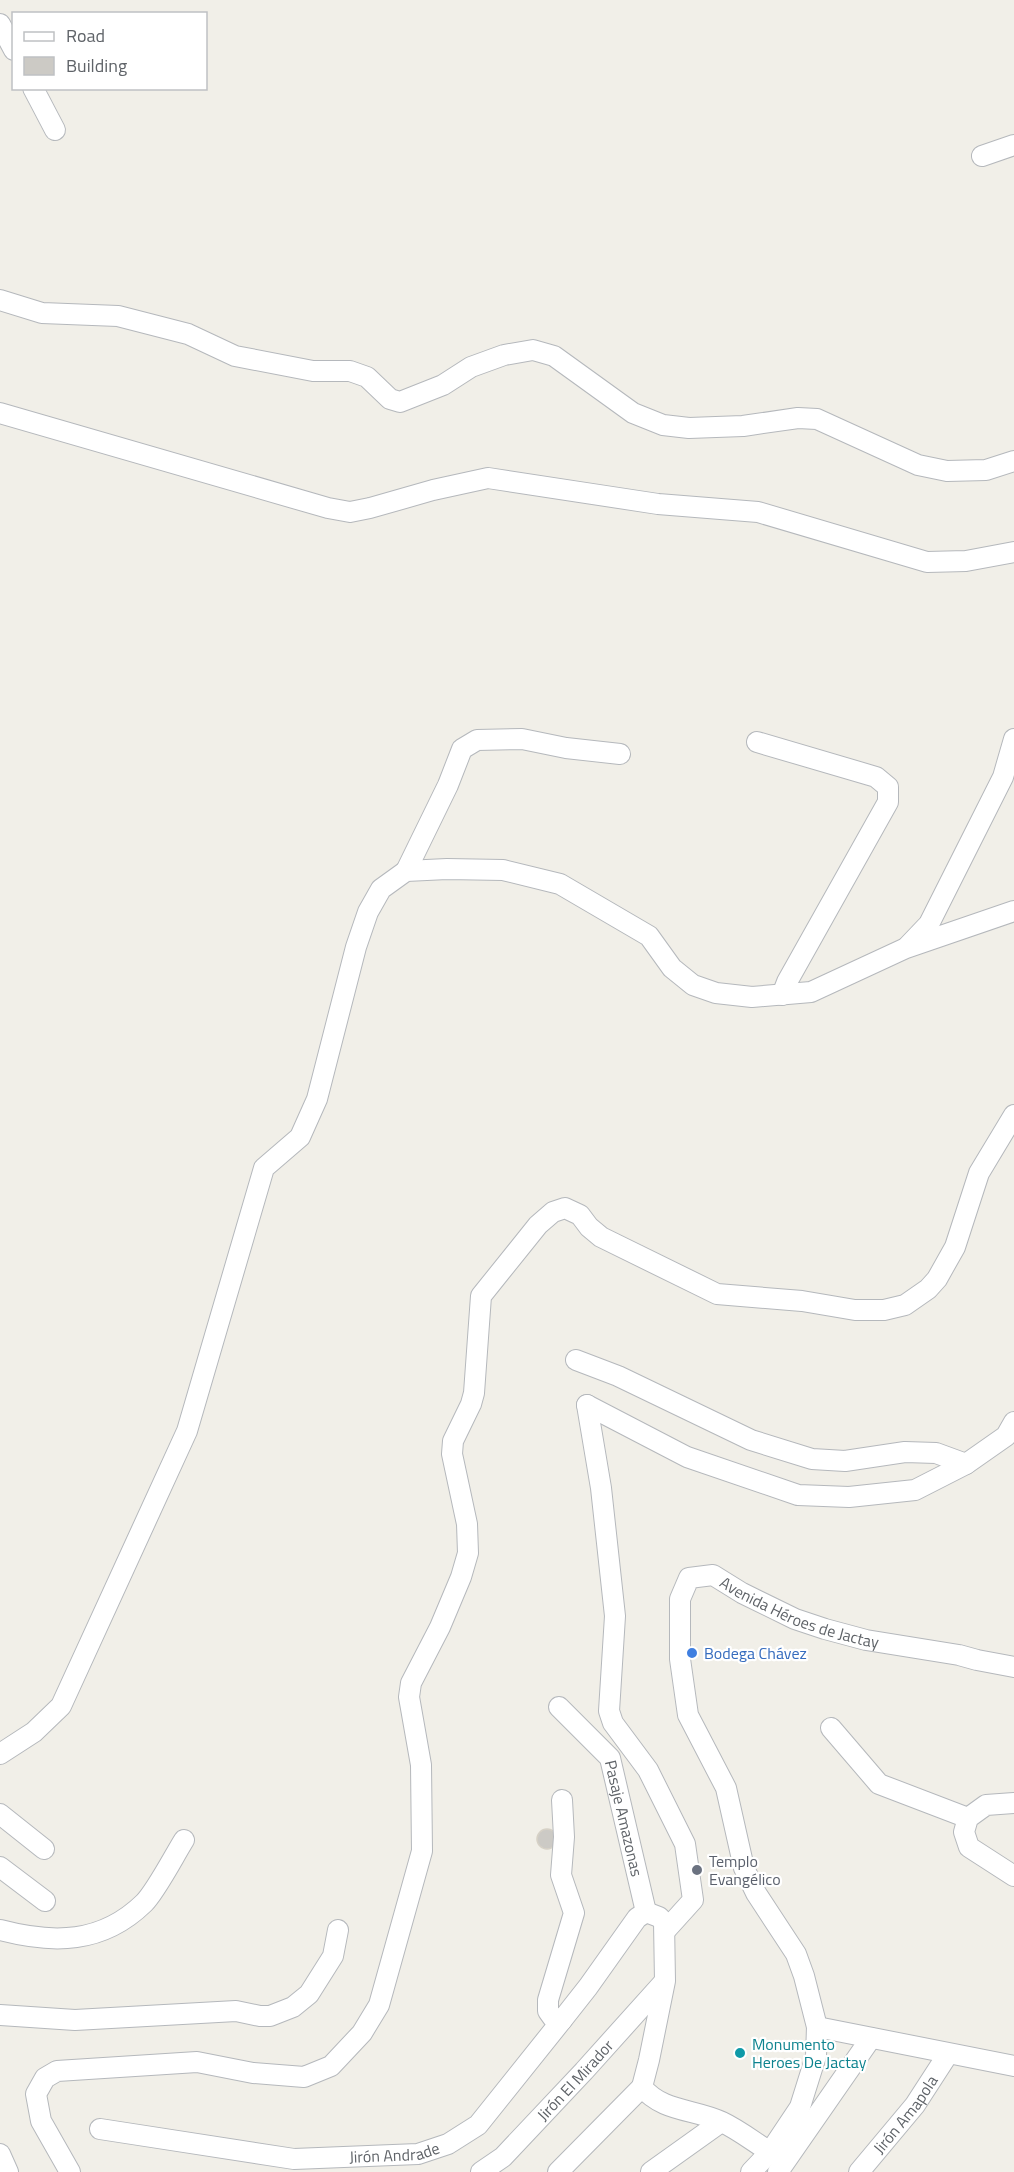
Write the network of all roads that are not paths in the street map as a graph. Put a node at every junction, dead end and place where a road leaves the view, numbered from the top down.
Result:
1 (0, 24) edge
2 (12, 46) edge
3 (34, 90) edge
4 (55, 130) dead end
5 (1014, 145) edge
6 (982, 156) dead end
7 (0, 300) edge
8 (0, 414) edge
9 (1014, 461) edge
10 (1014, 552) edge
11 (1014, 739) edge
12 (757, 742) dead end
13 (620, 754) dead end
14 (406, 871) junction
15 (1014, 911) edge
16 (906, 948) junction
17 (783, 995) junction
18 (1014, 1115) edge
19 (576, 1360) dead end
20 (1014, 1422) edge
21 (966, 1464) junction
22 (1014, 1667) edge
23 (559, 1707) dead end
24 (831, 1728) dead end
25 (0, 1754) edge
26 (562, 1800) dead end
27 (1014, 1803) edge
28 (0, 1814) edge
29 (968, 1818) junction
30 (184, 1840) dead end
31 (44, 1849) dead end
32 (0, 1867) edge
33 (1014, 1876) edge
34 (45, 1901) dead end
35 (646, 1912) junction
36 (0, 1930) edge
37 (338, 1930) dead end
38 (664, 1931) junction
39 (664, 1981) junction
40 (0, 2015) edge
41 (562, 2020) junction
42 (817, 2027) junction
43 (871, 2038) junction
44 (948, 2054) junction
45 (1014, 2066) edge
46 (642, 2087) junction
47 (721, 2122) junction
48 (100, 2128) dead end
49 (770, 2152) junction
50 (0, 2154) edge
51 (8, 2172) edge
52 (70, 2172) edge
53 (481, 2172) edge
54 (558, 2172) edge
55 (651, 2172) edge
56 (751, 2172) edge
57 (778, 2172) edge
58 (858, 2172) edge

1 - 2 street
3 - 4 street
5 - 6 street
7 - 9 street
8 - 10 street
11 - 16 street
12 - 17 street
13 - 14 street
14 - 17 street
14 - 25 street
15 - 16 street
16 - 17 street
18 - 52 street
19 - 21 street
20 - 21 street
21 - 38 street
22 - 42 street, Avenida Héroes de Jactay
23 - 35 street, Pasaje Amazonas
24 - 29 street
26 - 41 street
27 - 29 street
28 - 31 street
29 - 33 street
30 - 36 street
32 - 34 street
35 - 38 street
35 - 41 street, Jirón Andrade
37 - 40 street
38 - 39 street
39 - 46 street
39 - 53 street, Jirón El Mirador
41 - 48 street, Jirón Andrade
42 - 43 street
42 - 49 street, Avenida Héroes de Jactay
43 - 44 street
43 - 57 street
44 - 45 street
44 - 58 street, Jirón Amapola
46 - 47 street
46 - 54 street
47 - 49 street
47 - 55 street
49 - 56 street, Avenida Héroes de Jactay
50 - 51 street

